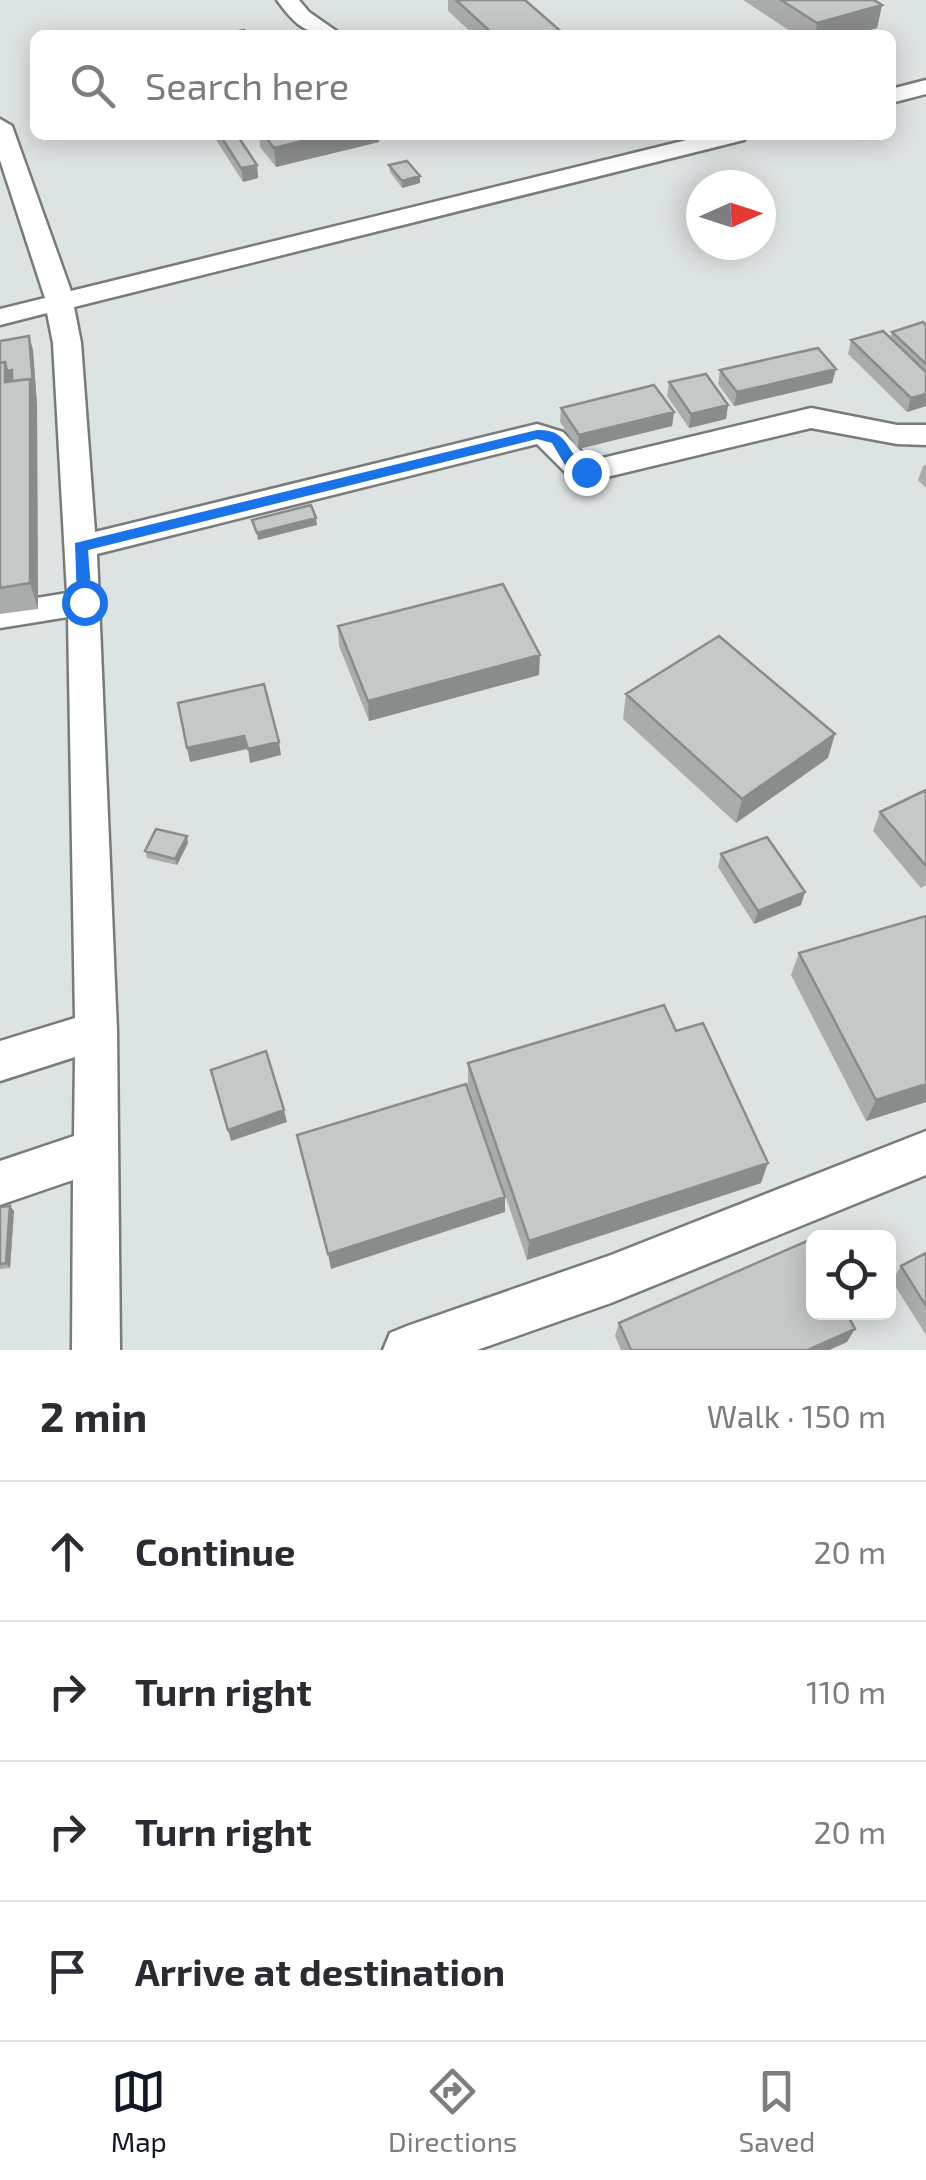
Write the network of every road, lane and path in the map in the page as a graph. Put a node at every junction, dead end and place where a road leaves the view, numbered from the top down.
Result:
1 (288, 0) edge
2 (322, 30) edge
3 (926, 87) edge
4 (896, 95) edge
5 (0, 126) edge
6 (716, 140) edge
7 (62, 303) junction
8 (0, 317) edge
9 (926, 435) edge
10 (80, 547) junction
11 (84, 602) junction
12 (0, 616) edge
13 (96, 1032) junction
14 (0, 1061) edge
15 (95, 1151) junction
16 (926, 1153) edge
17 (0, 1184) edge
18 (96, 1350) edge
19 (407, 1350) edge

1 - 2 street
3 - 4 street
5 - 7 street
6 - 7 street
7 - 8 street
7 - 10 street
9 - 10 street
10 - 11 street
11 - 12 street
11 - 13 street
13 - 14 street
13 - 15 street
15 - 17 street
15 - 18 street
16 - 19 street

